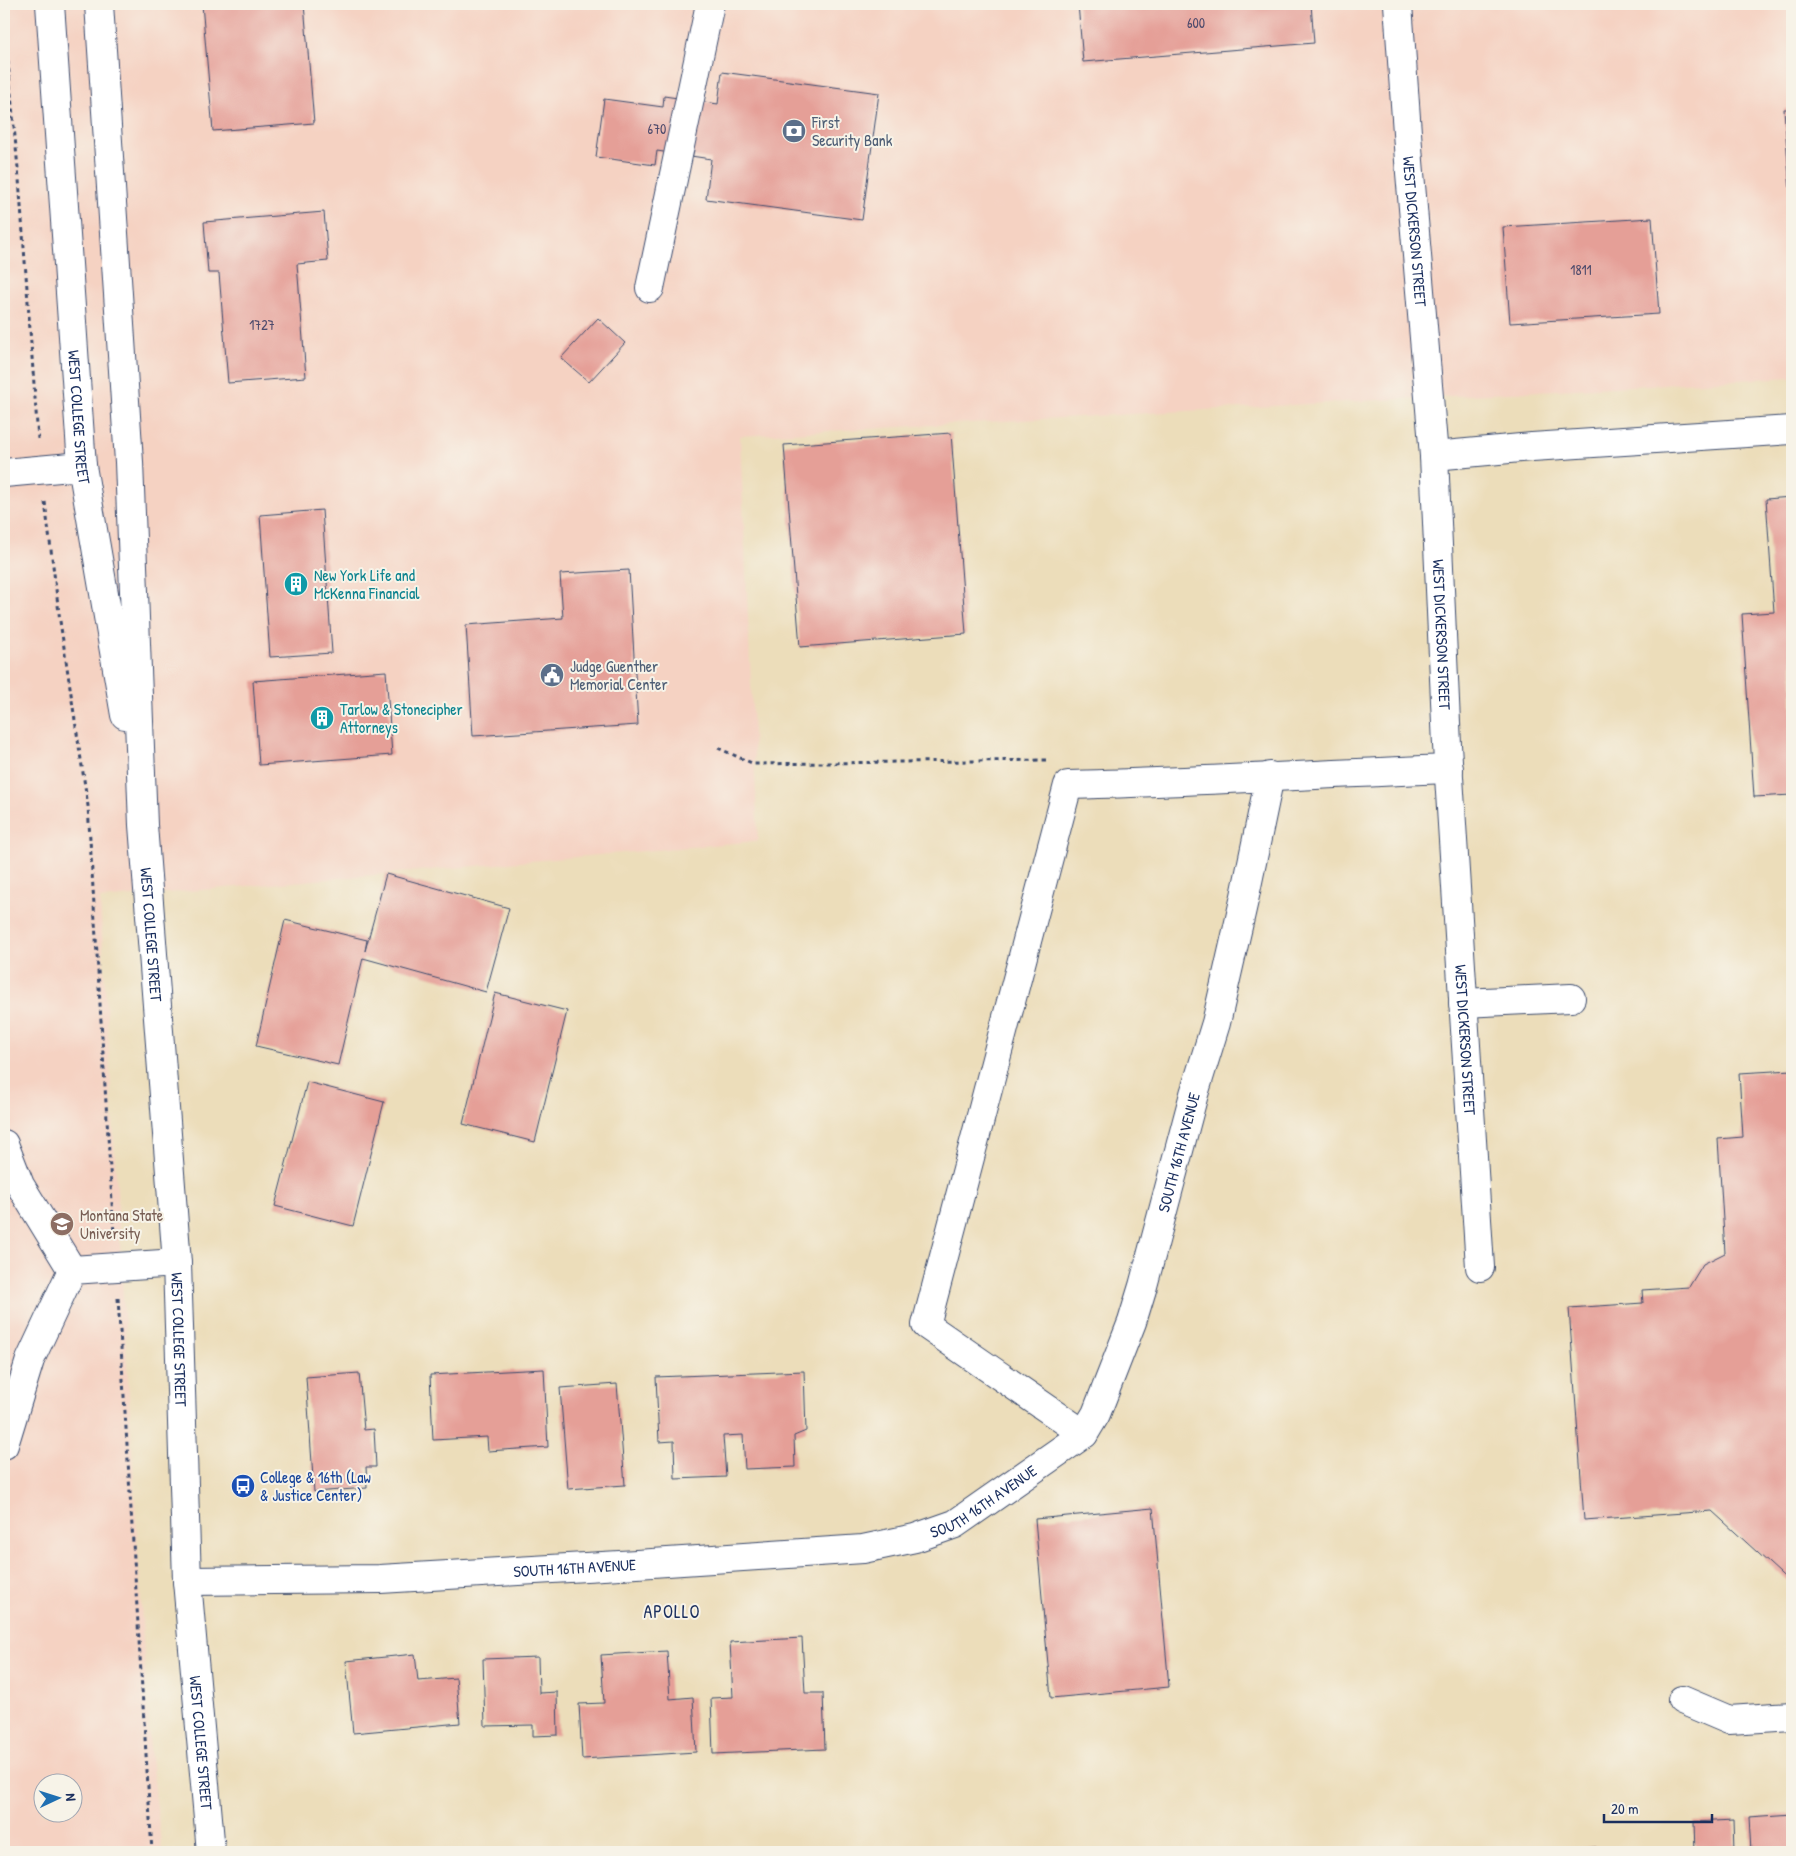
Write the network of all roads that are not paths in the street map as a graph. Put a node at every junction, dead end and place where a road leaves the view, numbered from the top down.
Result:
1 (50, 4) edge
2 (99, 4) edge
3 (710, 4) edge
4 (1398, 4) edge
5 (650, 288) dead end
6 (1792, 430) edge
7 (1434, 456) junction
8 (82, 466) junction
9 (4, 473) edge
10 (1449, 768) junction
11 (1270, 776) junction
12 (143, 825) junction
13 (1571, 998) dead end
14 (1464, 1003) junction
15 (4, 1144) edge
16 (177, 1263) junction
17 (1480, 1267) dead end
18 (72, 1270) junction
19 (1084, 1434) junction
20 (4, 1445) edge
21 (187, 1581) junction
22 (1682, 1700) dead end
23 (1792, 1716) edge
24 (211, 1852) edge

1 - 8 street, WEST COLLEGE STREET
2 - 12 street, WEST COLLEGE STREET
3 - 5 street
4 - 7 street, WEST DICKERSON STREET
6 - 7 street
7 - 10 street, WEST DICKERSON STREET
8 - 9 street
8 - 12 street, WEST COLLEGE STREET
10 - 11 street
10 - 14 street, WEST DICKERSON STREET
11 - 19 street, SOUTH 16TH AVENUE
11 - 19 street
12 - 16 street, WEST COLLEGE STREET
13 - 14 street
14 - 17 street, WEST DICKERSON STREET
15 - 18 street
16 - 18 street
16 - 21 street, WEST COLLEGE STREET
18 - 20 street
19 - 21 street, SOUTH 16TH AVENUE
21 - 24 street, WEST COLLEGE STREET
22 - 23 street

